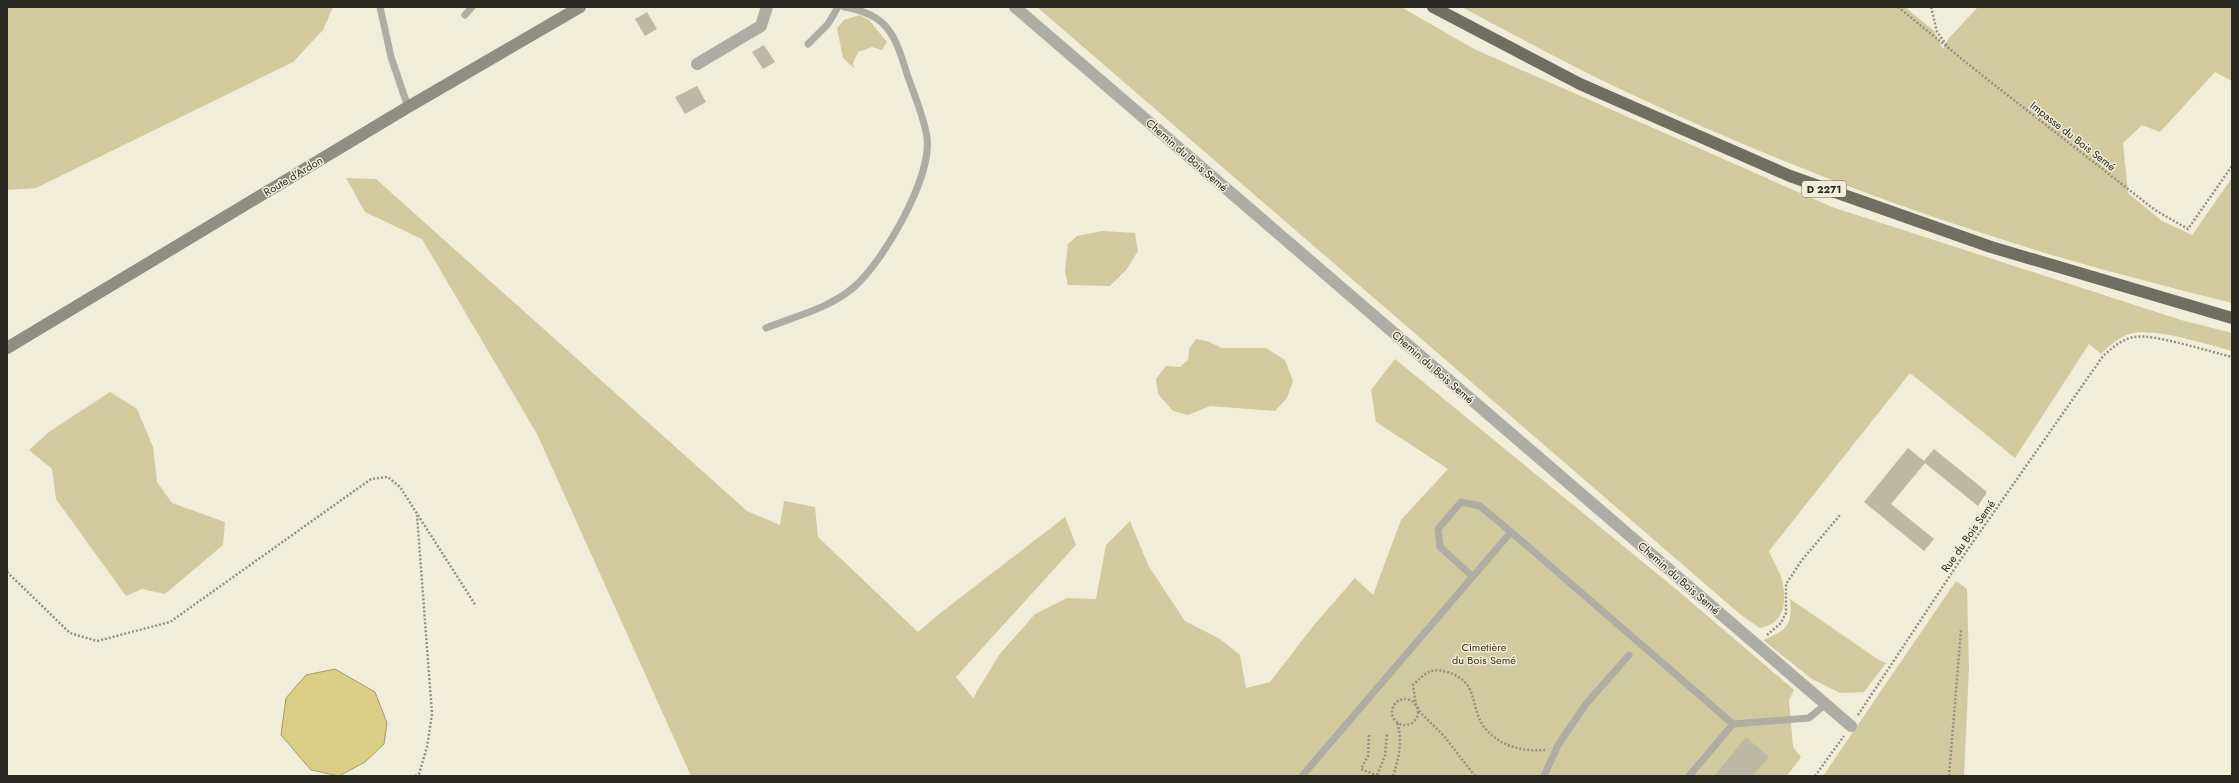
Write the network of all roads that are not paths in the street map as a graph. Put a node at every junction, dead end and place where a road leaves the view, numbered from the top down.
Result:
1 (382, 7) edge
2 (472, 7) edge
3 (580, 7) edge
4 (767, 7) edge
5 (838, 7) edge
6 (844, 7) edge
7 (1015, 7) edge
8 (1434, 8) edge
9 (465, 15) dead end
10 (808, 44) dead end
11 (697, 64) dead end
12 (408, 107) junction
13 (2232, 318) edge
14 (766, 328) dead end
15 (7, 348) edge
16 (1511, 532) junction
17 (1472, 576) junction
18 (1629, 655) dead end
19 (1826, 704) junction
20 (1733, 724) junction
21 (1851, 726) road end
22 (1302, 776) edge
23 (1544, 776) edge
24 (1689, 776) edge

1 - 12 lane
2 - 9 lane
3 - 12 main road, Route d'Ardon
4 - 11 street
5 - 10 lane
6 - 14 lane
7 - 19 street, Chemin du Bois Semé
8 - 13 highway, D 2271
12 - 15 main road, Route d'Ardon
16 - 17 lane
16 - 17 lane
16 - 20 lane
17 - 22 lane
18 - 23 lane
19 - 20 lane
19 - 21 street, Chemin du Bois Semé
20 - 24 lane

